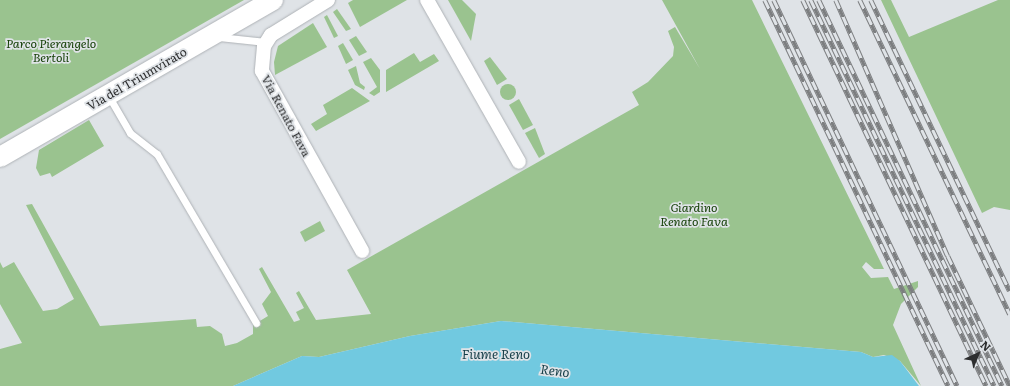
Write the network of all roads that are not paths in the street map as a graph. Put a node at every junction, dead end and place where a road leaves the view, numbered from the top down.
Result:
1 (273, 0) edge
2 (328, 0) edge
3 (427, 0) edge
4 (211, 36) junction
5 (266, 42) junction
6 (108, 95) junction
7 (0, 157) edge
8 (519, 162) dead end
9 (362, 251) dead end
10 (256, 323) dead end

1 - 4 main road, Via del Triumvirato
2 - 5 street
3 - 8 street
4 - 5 lane
4 - 6 main road, Via del Triumvirato
5 - 9 street, Via Renato Fava
6 - 7 main road, Via del Triumvirato
6 - 10 lane

